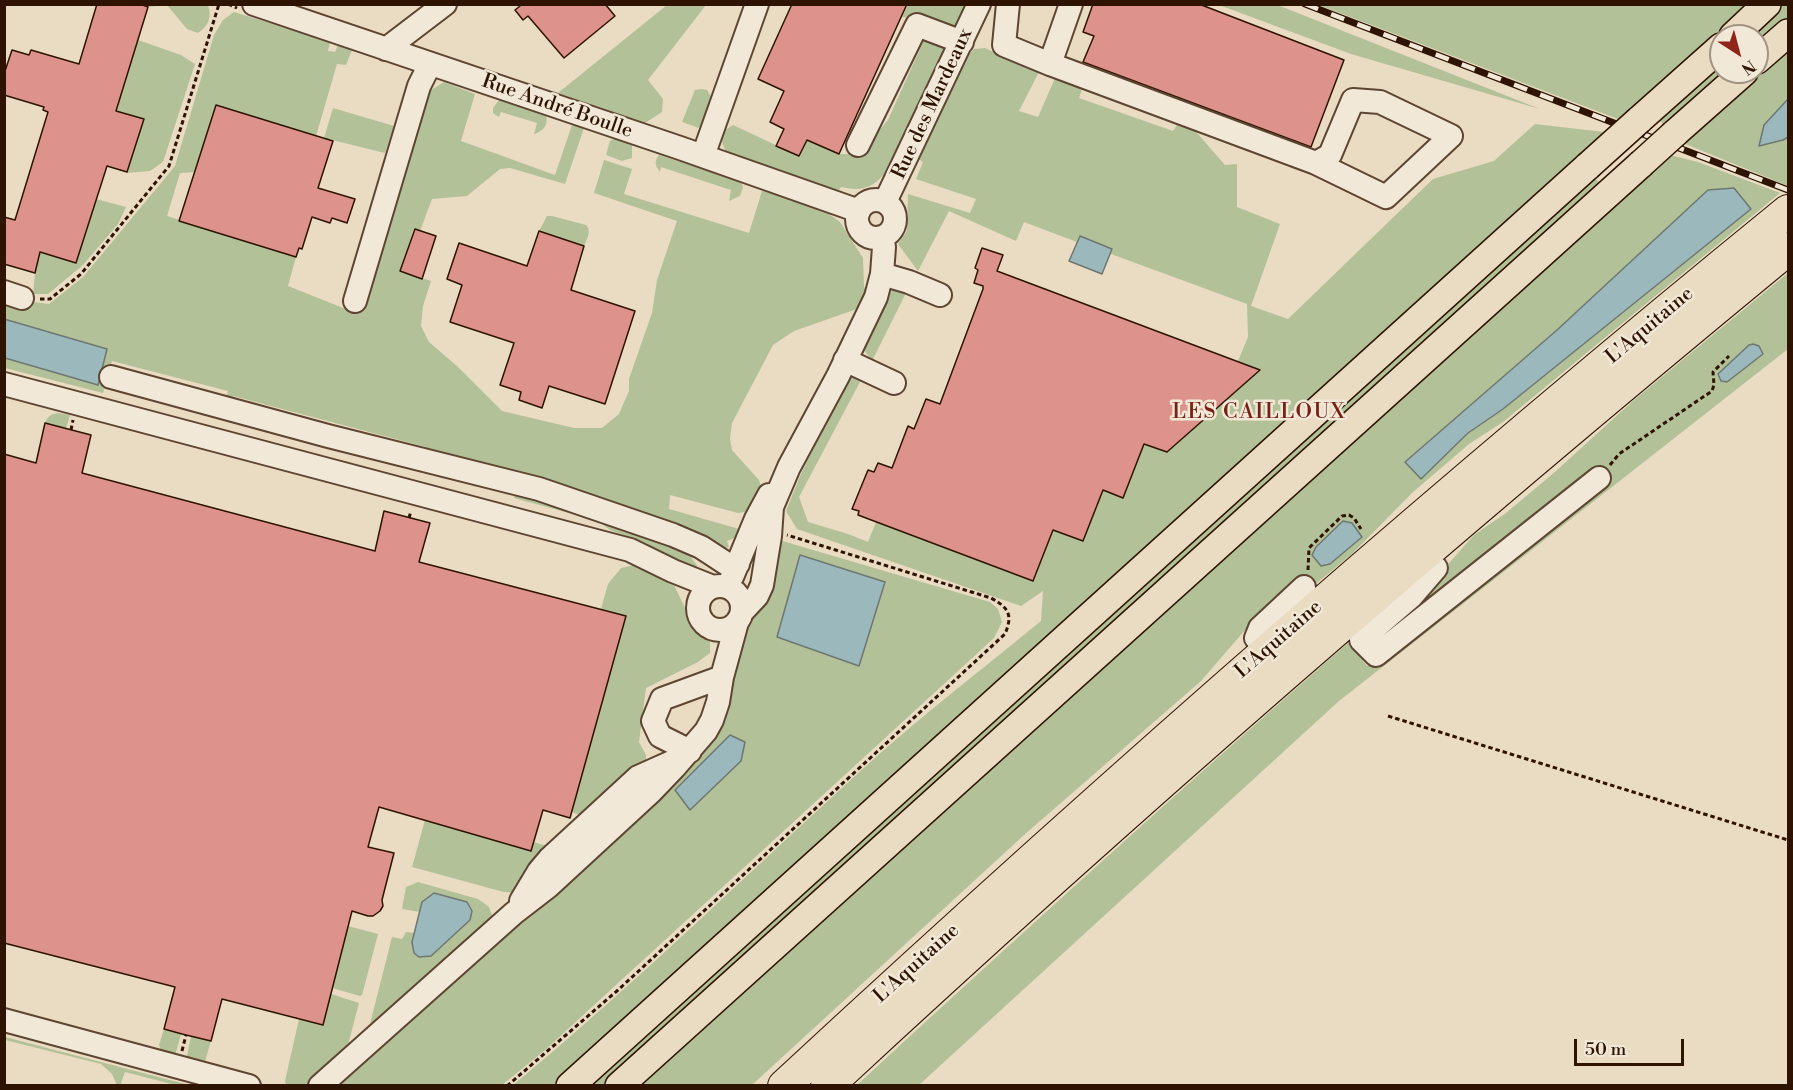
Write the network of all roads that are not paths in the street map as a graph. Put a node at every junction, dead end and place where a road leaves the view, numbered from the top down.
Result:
1 (254, 4) edge
2 (445, 4) edge
3 (757, 4) edge
4 (979, 4) edge
5 (1008, 4) edge
6 (1071, 4) edge
7 (1767, 4) edge
8 (1746, 24) edge
9 (1788, 33) edge
10 (962, 42) junction
11 (386, 49) junction
12 (1769, 50) edge
13 (1709, 58) edge
14 (1050, 63) junction
15 (430, 64) junction
16 (1730, 84) edge
17 (858, 145) dead end
18 (703, 156) junction
19 (1316, 163) junction
20 (885, 202) junction
21 (859, 211) junction
22 (1784, 228) edge
23 (881, 237) junction
24 (882, 274) junction
25 (940, 294) dead end
26 (355, 301) dead end
27 (845, 360) junction
28 (111, 377) dead end
29 (894, 383) dead end
30 (4, 384) edge
31 (789, 467) junction
32 (1599, 478) road end
33 (673, 536) junction
34 (1424, 554) junction
35 (738, 564) junction
36 (673, 571) junction
37 (1304, 586) road end
38 (729, 605) junction
39 (1266, 651) junction
40 (722, 676) junction
41 (690, 751) junction
42 (4, 1020) edge
43 (249, 1086) edge
44 (320, 1086) edge
45 (570, 1086) edge
46 (619, 1086) edge
47 (784, 1086) edge
48 (827, 1086) edge

1 - 11 street, Rue André Boulle
2 - 11 street
3 - 18 street
4 - 10 street, Rue des Mardeaux
5 - 14 street
6 - 14 street
7 - 8 main road
9 - 12 main road
10 - 17 street
10 - 20 street, Rue des Mardeaux
11 - 15 street, Rue André Boulle
13 - 45 main road, bridge
14 - 19 street
15 - 18 street, Rue André Boulle
15 - 26 street
16 - 46 main road, bridge
18 - 21 street, Rue André Boulle
19 - 19 street
20 - 21 street
20 - 23 street
21 - 23 street
22 - 34 highway, L'Aquitaine
22 - 39 highway, L'Aquitaine
23 - 24 street
24 - 25 street
24 - 27 street
27 - 29 street
27 - 31 street
28 - 33 street
30 - 36 street
31 - 35 street
31 - 38 street
32 - 34 street
33 - 35 street
33 - 38 street
34 - 48 highway, L'Aquitaine
35 - 38 street
36 - 38 street
36 - 38 street
37 - 39 street
38 - 40 street
39 - 47 highway, L'Aquitaine
40 - 41 street
40 - 41 street
41 - 44 street
42 - 43 street

